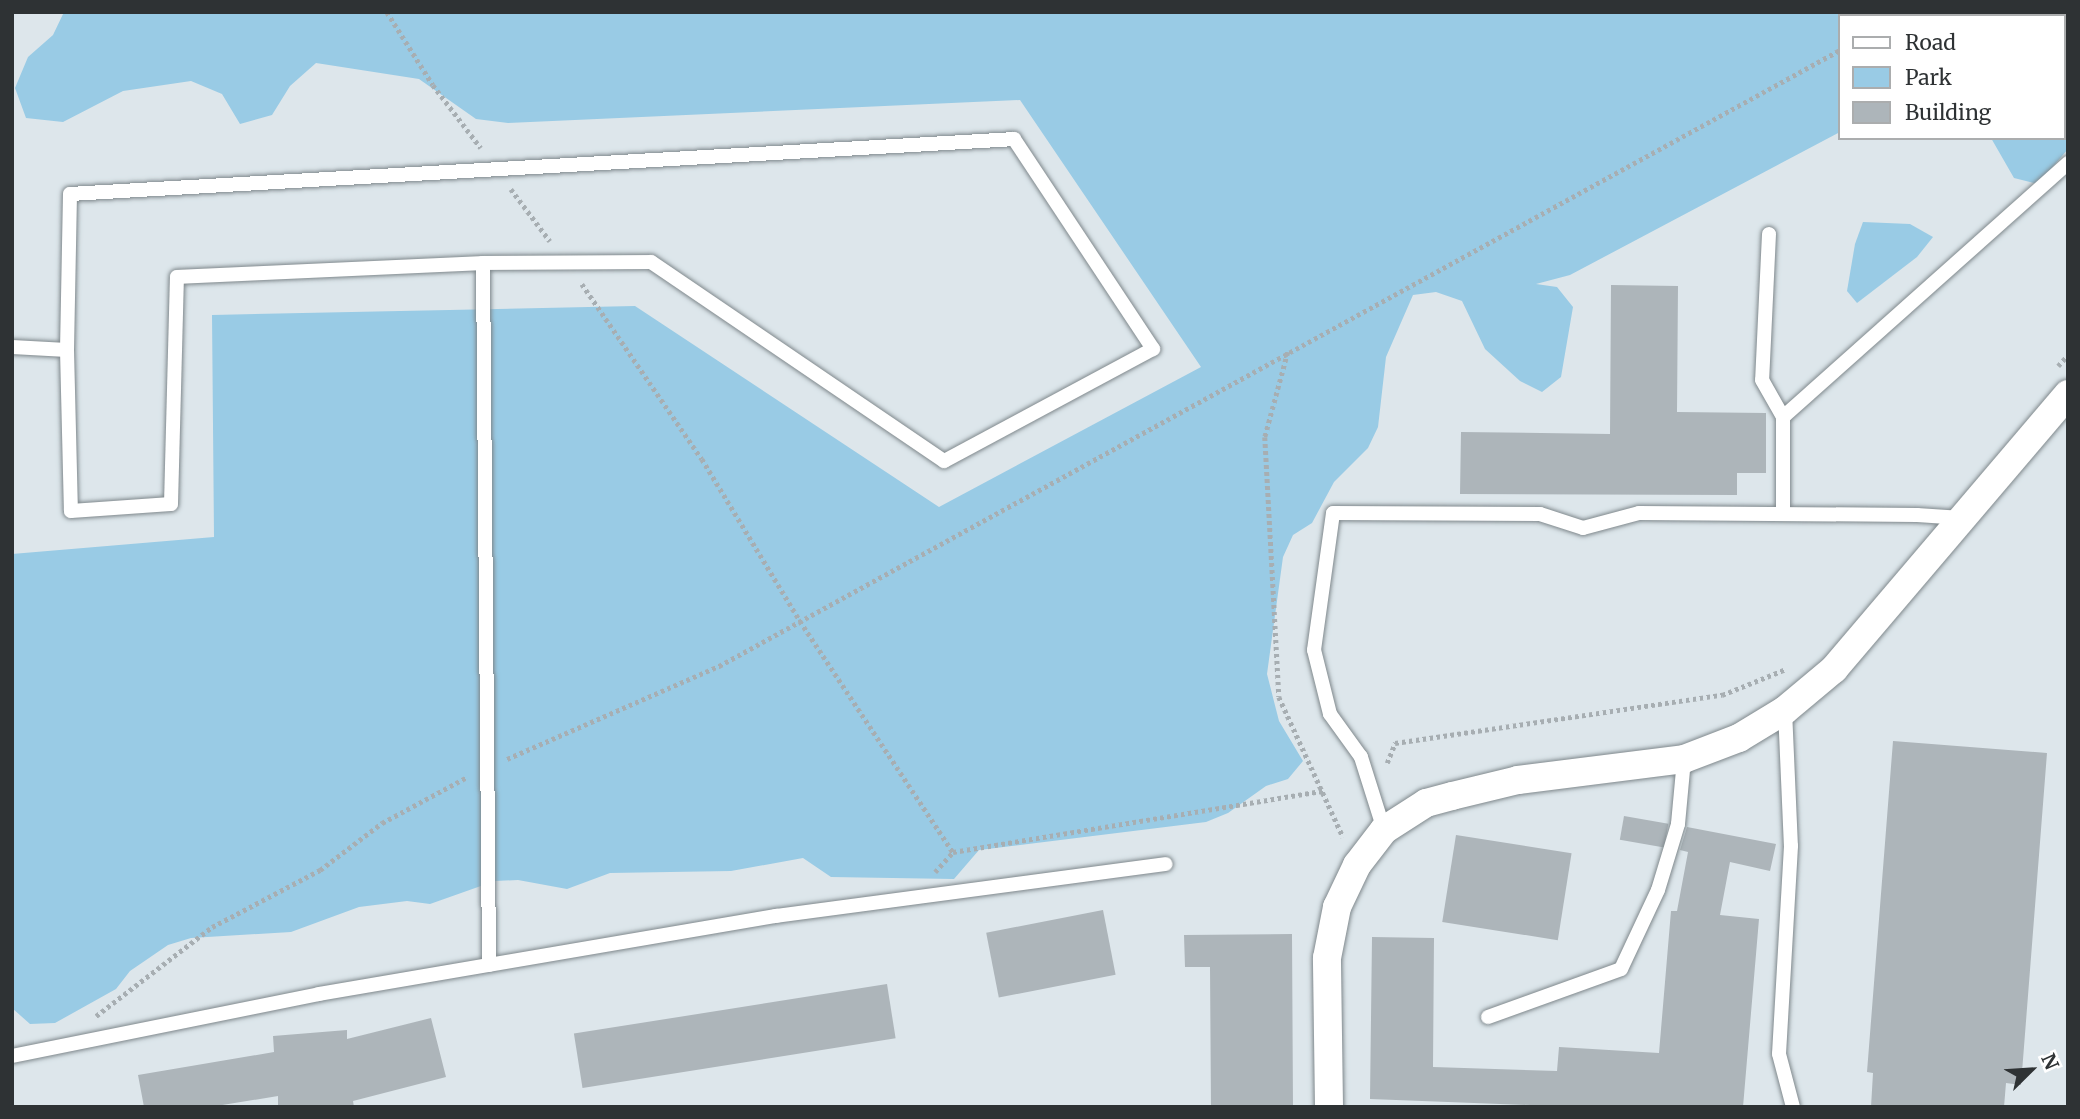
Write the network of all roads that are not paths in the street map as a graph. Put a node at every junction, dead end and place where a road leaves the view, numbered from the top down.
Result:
1 (2068, 163) edge
2 (1769, 234) dead end
3 (483, 263) junction
4 (12, 347) edge
5 (68, 350) junction
6 (2059, 384) edge
7 (1783, 417) junction
8 (1783, 514) junction
9 (1962, 518) junction
10 (1786, 710) junction
11 (1684, 759) junction
12 (1384, 830) junction
13 (1166, 864) dead end
14 (489, 965) junction
15 (1488, 1017) dead end
16 (12, 1056) edge
17 (1329, 1107) edge
18 (1793, 1107) edge

1 - 7 lane
2 - 7 lane
3 - 5 lane
3 - 5 lane
3 - 14 lane
4 - 5 lane
6 - 9 street
7 - 8 lane
8 - 9 lane
8 - 12 lane
9 - 10 street
10 - 11 street
10 - 18 lane
11 - 12 street
11 - 15 lane
12 - 17 street
13 - 14 lane
14 - 16 lane

